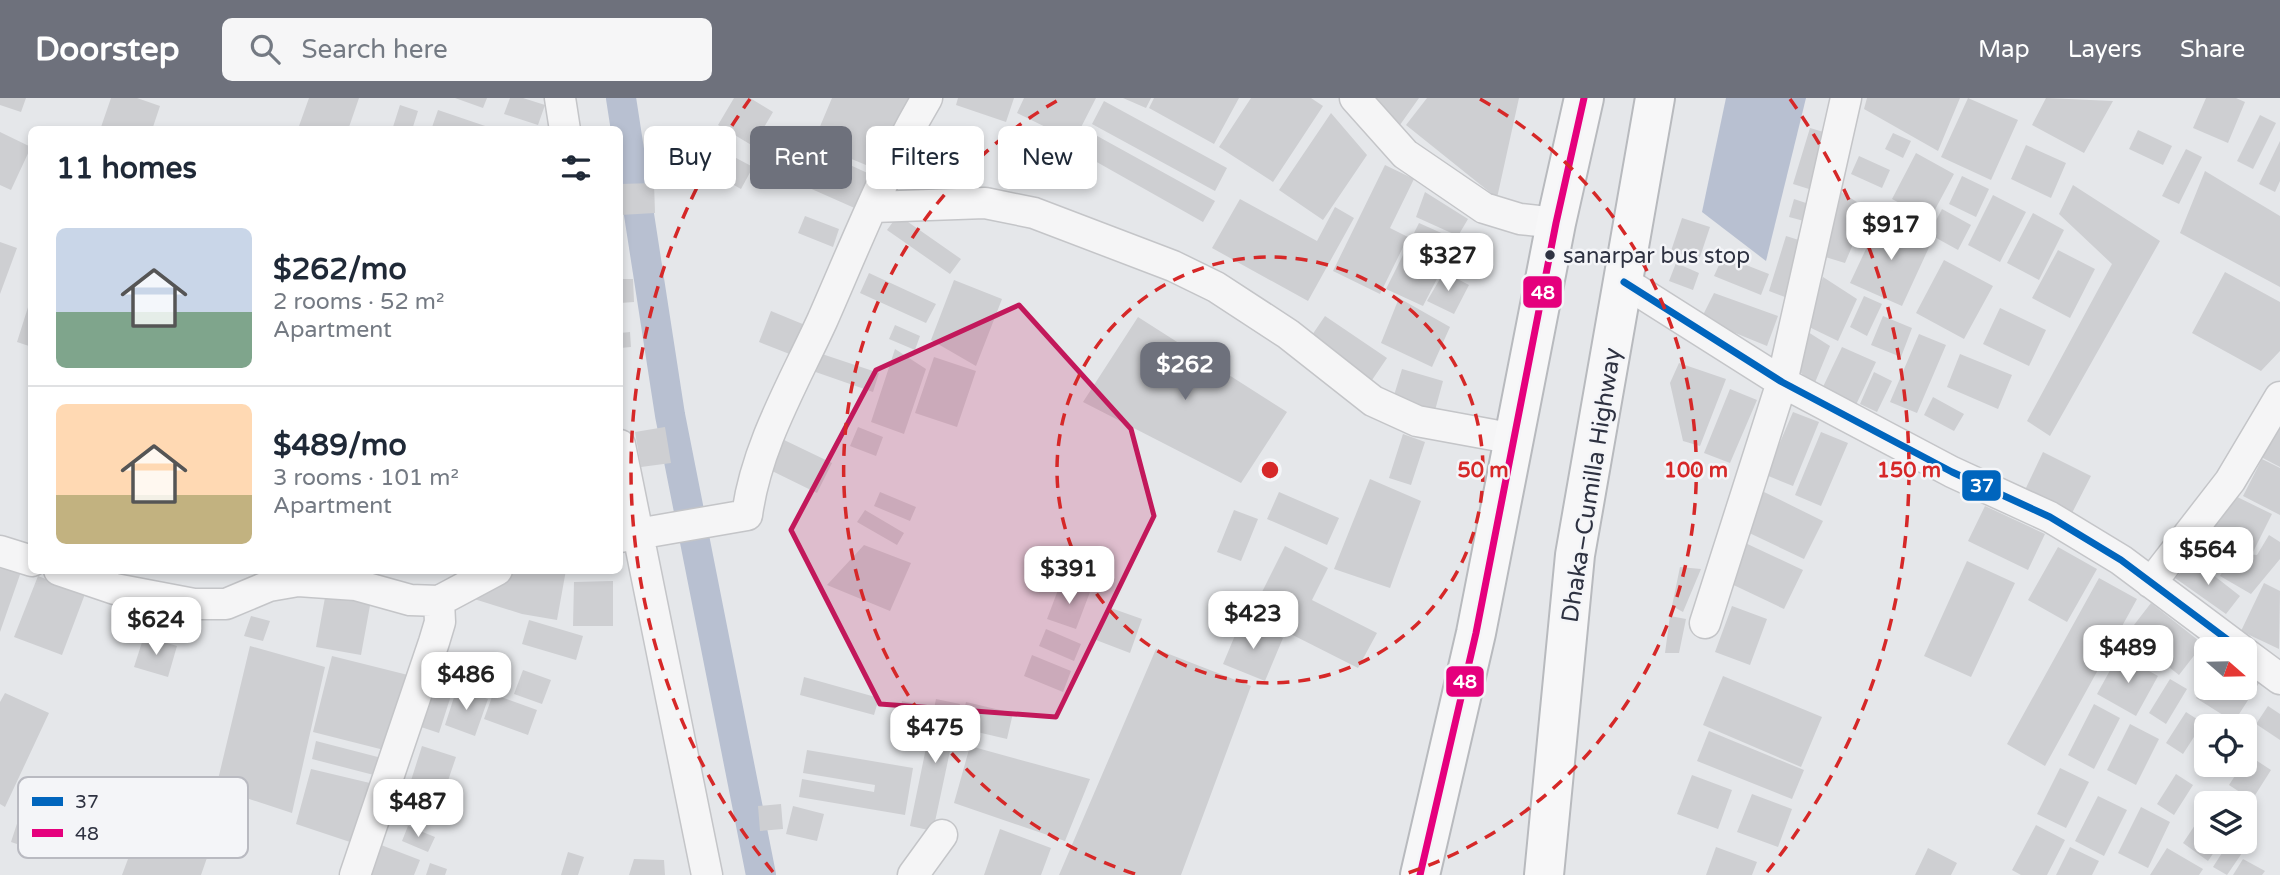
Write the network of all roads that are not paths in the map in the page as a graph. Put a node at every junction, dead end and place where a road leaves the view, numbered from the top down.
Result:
1 (560, 98) edge
2 (927, 98) edge
3 (1355, 98) edge
4 (1584, 98) edge
5 (1655, 98) edge
6 (1846, 98) edge
7 (564, 126) edge
8 (873, 207) junction
9 (1556, 223) junction
10 (1624, 282) junction
11 (1782, 382) junction
12 (2280, 397) edge
13 (1515, 439) junction
14 (623, 458) edge
15 (640, 535) edge
16 (0, 551) edge
17 (28, 560) edge
18 (72, 574) edge
19 (490, 574) edge
20 (2151, 583) junction
21 (439, 601) junction
22 (1705, 623) dead end
23 (2224, 637) edge
24 (2258, 663) edge
25 (2280, 679) edge
26 (942, 835) dead end
27 (355, 875) edge
28 (707, 875) edge
29 (913, 875) edge
30 (1420, 875) edge
31 (1544, 875) edge

1 - 7 street
2 - 8 street
3 - 9 street
4 - 9 highway
5 - 10 highway, Dhaka–Cumilla Highway
6 - 11 street
8 - 13 street
8 - 15 street
9 - 13 highway
10 - 11 street
10 - 31 highway, Dhaka–Cumilla Highway
11 - 20 street
11 - 22 street
12 - 20 street
13 - 30 highway
14 - 15 street
15 - 28 street
16 - 17 street
18 - 21 street
19 - 21 street
20 - 23 street
21 - 27 street
24 - 25 street
26 - 29 street

